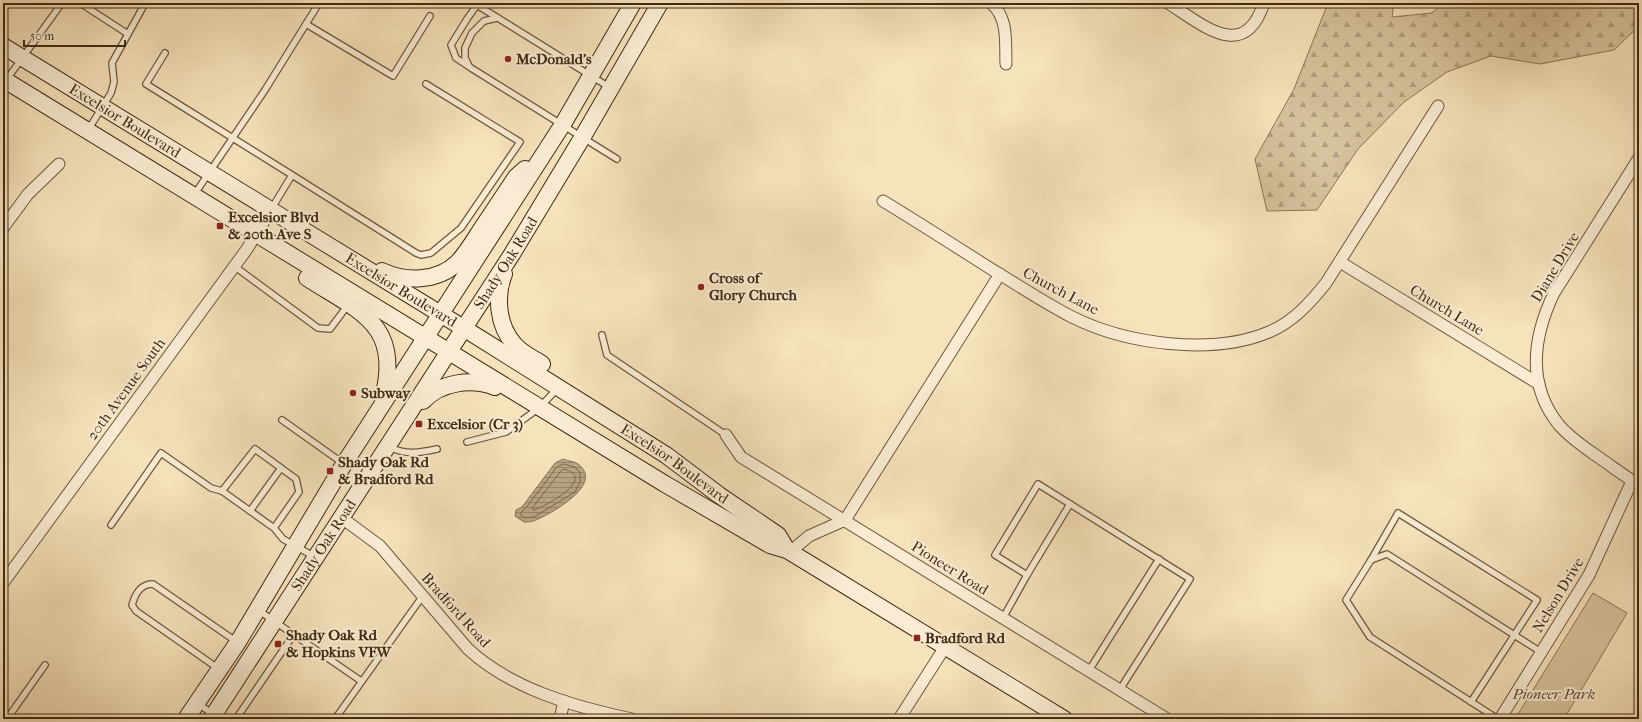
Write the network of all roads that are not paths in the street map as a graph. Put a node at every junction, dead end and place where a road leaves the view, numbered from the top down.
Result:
1 (62, 3) edge
2 (80, 3) edge
3 (319, 3) edge
4 (632, 3) edge
5 (660, 3) edge
6 (991, 3) edge
7 (1168, 3) edge
8 (1264, 3) edge
9 (143, 7) dead end
10 (430, 16) dead end
11 (497, 18) junction
12 (306, 24) junction
13 (128, 34) junction
14 (3, 46) edge
15 (165, 53) dead end
16 (22, 58) junction
17 (1006, 64) dead end
18 (471, 68) junction
19 (592, 76) junction
20 (4, 80) edge
21 (426, 84) dead end
22 (611, 88) junction
23 (1438, 106) dead end
24 (103, 107) junction
25 (563, 124) junction
26 (88, 131) junction
27 (583, 136) junction
28 (231, 138) junction
29 (541, 158) junction
30 (1639, 158) edge
31 (617, 159) dead end
32 (59, 164) dead end
33 (209, 173) junction
34 (292, 175) junction
35 (194, 195) junction
36 (883, 201) dead end
37 (270, 210) junction
38 (3, 228) edge
39 (256, 234) junction
40 (310, 235) junction
41 (512, 254) junction
42 (1340, 262) junction
43 (234, 266) junction
44 (1000, 274) junction
45 (351, 299) junction
46 (441, 315) junction
47 (465, 329) junction
48 (602, 335) dead end
49 (426, 339) junction
50 (448, 353) junction
51 (1539, 384) junction
52 (558, 387) junction
53 (515, 394) junction
54 (381, 406) junction
55 (539, 408) junction
56 (409, 415) junction
57 (282, 420) dead end
58 (726, 435) joint
59 (467, 442) dead end
60 (388, 447) junction
61 (437, 449) dead end
62 (666, 455) junction
63 (344, 464) junction
64 (281, 468) junction
65 (1636, 483) edge
66 (222, 491) junction
67 (1070, 504) junction
68 (250, 511) junction
69 (342, 518) junction
70 (845, 520) junction
71 (111, 525) dead end
72 (274, 528) junction
73 (294, 547) junction
74 (789, 551) junction
75 (315, 558) junction
76 (1158, 559) junction
77 (1371, 560) junction
78 (1027, 575) junction
79 (3, 583) edge
80 (422, 597) junction
81 (258, 610) junction
82 (1002, 619) junction
83 (275, 621) junction
84 (294, 634) junction
85 (1514, 635) junction
86 (238, 642) junction
87 (945, 647) junction
88 (1541, 652) junction
89 (45, 666) dead end
90 (220, 670) junction
91 (1088, 672) junction
92 (361, 681) junction
93 (1119, 691) junction
94 (564, 701) junction
95 (1471, 702) junction
96 (197, 703) junction
97 (215, 718) edge
98 (7, 719) edge
99 (186, 719) edge
100 (236, 719) edge
101 (335, 719) edge
102 (560, 719) edge
103 (632, 719) edge
104 (899, 719) edge
105 (1064, 719) edge
106 (1166, 719) edge
107 (1499, 719) edge

1 - 16 lane
2 - 13 lane
3 - 12 lane
4 - 19 main road, Shady Oak Road
5 - 22 main road, Shady Oak Road
6 - 17 street
7 - 8 street
9 - 13 lane
10 - 12 lane
11 - 18 lane
11 - 18 lane
11 - 19 lane
12 - 28 lane
13 - 24 lane
14 - 16 main road, Excelsior Boulevard
15 - 28 lane
16 - 20 lane
16 - 24 main road, Excelsior Boulevard
18 - 25 lane
19 - 22 lane
19 - 25 main road, Shady Oak Road
20 - 26 main road, Excelsior Boulevard
21 - 34 lane
22 - 27 main road, Shady Oak Road
23 - 42 street, Church Lane
24 - 26 lane
24 - 33 main road, Excelsior Boulevard
25 - 27 lane
25 - 29 main road, Shady Oak Road
26 - 35 main road, Excelsior Boulevard
27 - 31 lane
27 - 41 main road, Shady Oak Road
28 - 33 lane
28 - 34 lane
29 - 40 main road
29 - 46 main road, Shady Oak Road
30 - 51 street, Diane Drive
32 - 38 street
33 - 35 lane
33 - 37 main road, Excelsior Boulevard
34 - 37 lane
35 - 39 main road, Excelsior Boulevard
36 - 44 street, Church Lane
37 - 39 street, 20th Avenue South
37 - 40 main road, Excelsior Boulevard
39 - 43 street, 20th Avenue South
39 - 45 main road, Excelsior Boulevard
40 - 46 main road, Excelsior Boulevard
41 - 47 main road, Shady Oak Road
41 - 62 main road
42 - 44 street, Church Lane
42 - 51 street, Church Lane
43 - 45 lane
43 - 79 street, 20th Avenue South
44 - 70 street, Church Lane
45 - 49 main road, Excelsior Boulevard
45 - 54 main road
46 - 47 main road, Excelsior Boulevard
46 - 49 main road, Shady Oak Road
47 - 50 main road, Shady Oak Road
47 - 52 main road, Excelsior Boulevard
48 - 58 lane
49 - 50 main road, Excelsior Boulevard
49 - 54 main road, Shady Oak Road
50 - 53 main road, Excelsior Boulevard
50 - 56 main road, Shady Oak Road
51 - 65 street, Diane Drive
52 - 55 lane
52 - 62 main road, Excelsior Boulevard
53 - 55 main road, Excelsior Boulevard
53 - 56 main road
54 - 63 main road, Shady Oak Road
55 - 59 lane
55 - 74 main road, Excelsior Boulevard
56 - 60 main road, Shady Oak Road
57 - 63 lane
58 - 70 street, Pioneer Road
60 - 61 lane
60 - 69 main road, Shady Oak Road
62 - 74 main road, Excelsior Boulevard
63 - 73 main road, Shady Oak Road
64 - 66 lane
64 - 68 lane
64 - 72 lane
65 - 88 street, Nelson Drive
66 - 68 lane
66 - 71 lane
67 - 76 lane
67 - 78 lane
67 - 78 lane
68 - 72 lane
69 - 75 main road, Shady Oak Road
69 - 80 street, Bradford Road
70 - 74 street
70 - 82 street, Pioneer Road
72 - 73 lane
73 - 75 lane
73 - 81 main road, Shady Oak Road
74 - 87 main road, Excelsior Boulevard
75 - 83 main road, Shady Oak Road
76 - 91 lane
76 - 93 lane
77 - 85 lane
77 - 85 lane
77 - 95 lane
78 - 82 lane
80 - 92 lane
80 - 94 street, Bradford Road
81 - 83 lane
81 - 86 main road, Shady Oak Road
82 - 91 street, Pioneer Road
83 - 84 lane
83 - 97 main road, Shady Oak Road
84 - 92 lane
84 - 100 lane
85 - 88 lane
85 - 95 lane
86 - 90 main road, Shady Oak Road
86 - 90 lane
87 - 104 street
87 - 105 main road, Excelsior Boulevard
88 - 107 street, Nelson Drive
89 - 98 lane
90 - 96 main road, Shady Oak Road
91 - 93 street, Pioneer Road
92 - 101 lane
93 - 106 street, Pioneer Road
94 - 102 street
94 - 103 street, Bradford Road
95 - 107 lane
96 - 97 lane
96 - 99 main road, Shady Oak Road

